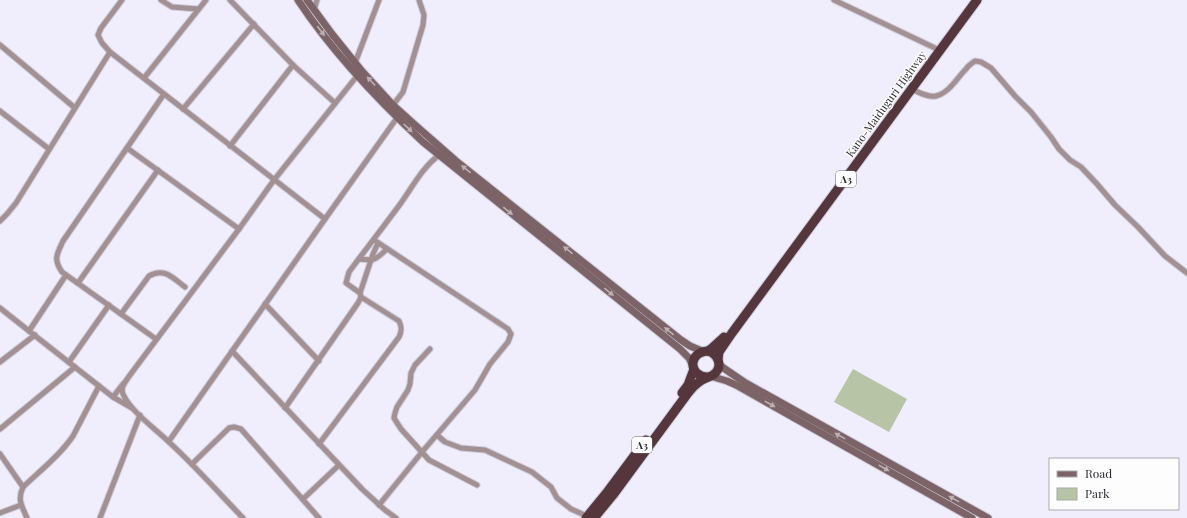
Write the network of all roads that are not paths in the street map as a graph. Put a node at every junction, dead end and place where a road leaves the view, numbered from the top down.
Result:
1 (161, 0) edge
2 (206, 0) edge
3 (230, 0) edge
4 (298, 0) edge
5 (307, 0) edge
6 (317, 0) edge
7 (379, 0) edge
8 (419, 0) edge
9 (834, 0) edge
10 (970, 0) edge
11 (977, 0) edge
12 (121, 1) edge
13 (198, 9) junction
14 (314, 10) junction
15 (254, 24) junction
16 (0, 45) edge
17 (937, 50) junction
18 (110, 52) junction
19 (355, 63) junction
20 (293, 65) junction
21 (357, 76) junction
22 (144, 78) junction
23 (912, 90) junction
24 (164, 94) junction
25 (335, 103) junction
26 (393, 105) junction
27 (75, 108) junction
28 (183, 109) junction
29 (0, 112) edge
30 (400, 115) junction
31 (230, 146) junction
32 (127, 148) junction
33 (49, 149) junction
34 (439, 155) junction
35 (158, 170) junction
36 (274, 180) junction
37 (325, 219) junction
38 (0, 221) edge
39 (240, 229) junction
40 (376, 241) junction
41 (387, 249) junction
42 (359, 259) junction
43 (371, 261) junction
44 (1187, 273) edge
45 (66, 275) junction
46 (78, 283) junction
47 (186, 287) dead end
48 (360, 295) junction
49 (265, 304) junction
50 (109, 305) junction
51 (0, 308) edge
52 (121, 314) junction
53 (29, 331) junction
54 (35, 335) junction
55 (156, 339) junction
56 (430, 348) dead end
57 (232, 351) junction
58 (705, 351) junction
59 (319, 361) junction
60 (718, 361) junction
61 (0, 362) edge
62 (69, 362) junction
63 (75, 367) junction
64 (693, 367) junction
65 (708, 377) junction
66 (126, 380) junction
67 (99, 386) junction
68 (113, 397) junction
69 (285, 408) junction
70 (135, 410) junction
71 (140, 415) junction
72 (0, 429) edge
73 (436, 435) junction
74 (169, 441) junction
75 (319, 444) junction
76 (422, 452) junction
77 (0, 454) edge
78 (2, 460) edge
79 (192, 464) junction
80 (339, 465) junction
81 (477, 485) dead end
82 (23, 486) junction
83 (303, 499) junction
84 (21, 505) junction
85 (380, 505) junction
86 (0, 513) edge
87 (589, 517) edge
88 (27, 518) edge
89 (100, 518) edge
90 (243, 518) edge
91 (319, 518) edge
92 (396, 518) edge
93 (972, 518) edge
94 (988, 518) edge

1 - 13 street
2 - 13 street
3 - 15 street
4 -> 21 main road
5 - 14 main road
6 - 14 street
7 - 19 street
8 - 26 street
9 - 17 street
10 - 17 highway, Kano-Maiduguri Highway / A3
11 - 17 highway, Kano-Maiduguri Highway / A3
12 - 18 street
13 - 22 street
14 - 19 main road
15 - 20 street
15 - 28 street
16 - 27 street
17 - 23 highway, Kano-Maiduguri Highway / A3
17 - 58 highway, Kano-Maiduguri Highway / A3
18 - 22 street
18 - 27 street
26 -> 19 main road
20 - 25 street
20 - 31 street
21 - 25 street
21 - 30 main road
22 - 24 street
23 - 44 street
23 - 60 highway, Kano-Maiduguri Highway / A3
24 - 28 street
24 - 32 street
25 - 36 street
26 - 30 main road
27 - 33 street
28 - 31 street
29 - 33 street
30 -> 34 main road
30 - 37 street
58 -> 30 main road
31 - 36 street
32 - 35 street
32 - 45 street
33 - 38 street
34 - 40 street
34 -> 64 main road
35 - 39 street
35 - 46 street
36 - 37 street
36 - 39 street
37 - 49 street
39 - 55 street
40 - 41 street
40 - 42 street
40 - 43 street
41 - 43 street
41 - 73 street
42 - 43 street
42 - 48 street
43 - 48 street
45 - 46 street
45 - 53 street
46 - 50 street
47 - 52 street
48 - 59 street
48 - 75 street
49 - 57 street
49 - 59 street
50 - 52 street
50 - 62 street
51 - 53 street
52 - 55 street
53 - 54 street
54 - 61 street
54 - 62 street
55 - 66 street
56 - 76 street
57 - 69 street
57 - 74 street
58 - 60 highway
58 - 64 highway, A3
59 - 69 street
60 - 65 highway, A3
94 -> 60 main road
62 - 63 street
63 - 67 street
63 - 72 street
64 - 65 highway
64 - 87 highway, A3
65 - 87 highway, A3
65 -> 93 main road
66 - 68 street
66 - 70 street
67 - 68 street
67 - 82 street
68 - 70 street
69 - 75 street
70 - 71 street
71 - 74 street
71 - 89 street
73 - 76 street
73 - 87 street
74 - 79 street
75 - 80 street
76 - 81 street
76 - 85 street
77 - 78 street
78 - 82 street
79 - 83 street
79 - 90 street
80 - 83 street
80 - 85 street
82 - 84 street
83 - 91 street
84 - 86 street
84 - 88 street
85 - 92 street

